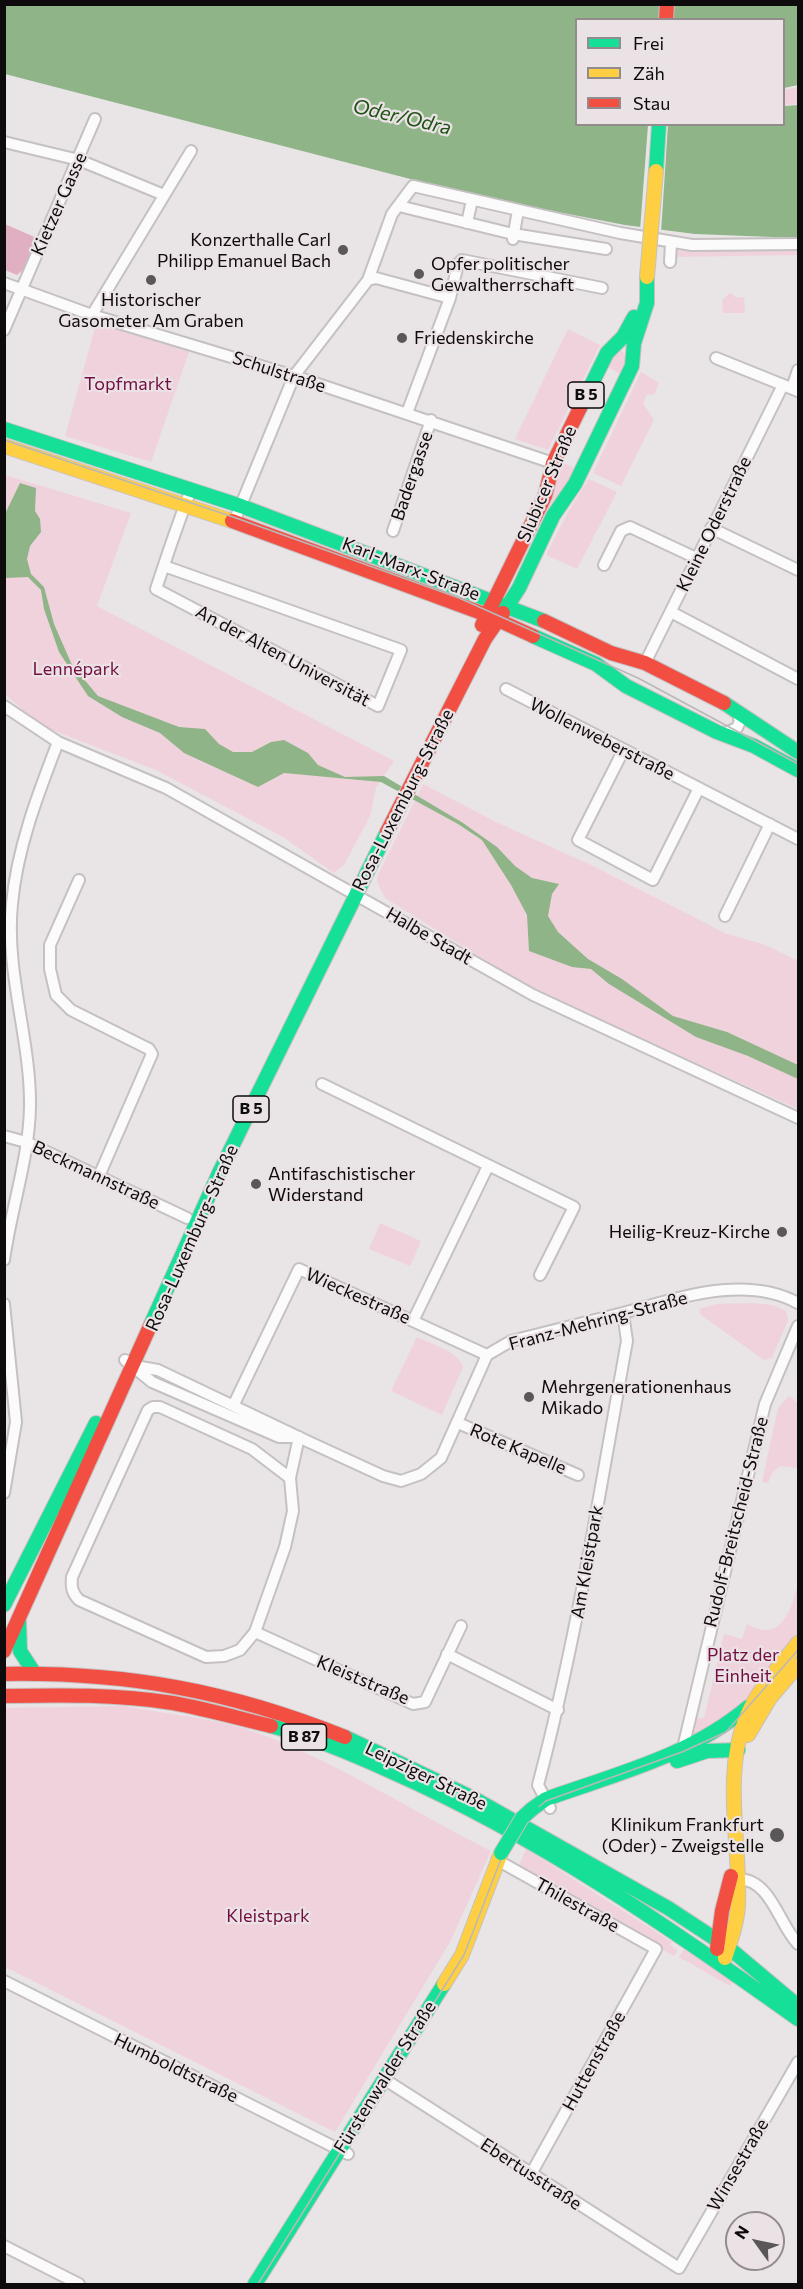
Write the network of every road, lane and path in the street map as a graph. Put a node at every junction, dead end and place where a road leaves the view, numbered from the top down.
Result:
1 (95, 119) dead end
2 (659, 126) edge
3 (4, 142) edge
4 (191, 151) dead end
5 (79, 160) junction
6 (164, 195) junction
7 (472, 200) junction
8 (396, 210) junction
9 (518, 210) junction
10 (576, 223) junction
11 (467, 224) junction
12 (516, 237) junction
13 (671, 242) junction
14 (572, 243) junction
15 (798, 244) edge
16 (606, 249) dead end
17 (670, 262) dead end
18 (647, 277) junction
19 (368, 280) junction
20 (4, 283) edge
21 (602, 288) dead end
22 (22, 289) junction
23 (450, 297) junction
24 (92, 315) junction
25 (4, 330) edge
26 (618, 341) junction
27 (633, 350) junction
28 (716, 358) dead end
29 (798, 370) edge
30 (294, 376) junction
31 (791, 388) edge
32 (407, 412) junction
33 (431, 420) junction
34 (4, 429) edge
35 (4, 446) edge
36 (553, 463) junction
37 (191, 490) junction
38 (185, 505) junction
39 (240, 506) junction
40 (234, 522) junction
41 (711, 528) junction
42 (393, 531) dead end
43 (696, 558) junction
44 (164, 566) junction
45 (604, 566) dead end
46 (798, 570) edge
47 (500, 603) junction
48 (671, 612) junction
49 (492, 617) junction
50 (645, 663) junction
51 (798, 679) edge
52 (506, 689) dead end
53 (4, 706) edge
54 (737, 711) junction
55 (723, 734) junction
56 (58, 742) junction
57 (623, 751) junction
58 (798, 752) edge
59 (798, 770) edge
60 (699, 788) junction
61 (770, 824) junction
62 (798, 839) edge
63 (79, 880) dead end
64 (351, 891) junction
65 (725, 916) dead end
66 (322, 1084) dead end
67 (798, 1118) edge
68 (4, 1136) edge
69 (26, 1142) junction
70 (488, 1166) junction
71 (99, 1176) junction
72 (187, 1218) junction
73 (194, 1231) junction
74 (4, 1260) edge
75 (540, 1275) dead end
76 (798, 1303) edge
77 (4, 1304) edge
78 (623, 1313) junction
79 (413, 1321) junction
80 (798, 1326) edge
81 (488, 1355) junction
82 (130, 1363) junction
83 (234, 1404) junction
84 (458, 1423) junction
85 (299, 1437) junction
86 (578, 1474) dead end
87 (290, 1478) junction
88 (4, 1493) edge
89 (4, 1605) edge
90 (20, 1615) junction
91 (461, 1626) dead end
92 (255, 1632) junction
93 (798, 1643) edge
94 (4, 1651) edge
95 (447, 1654) junction
96 (798, 1665) edge
97 (4, 1674) edge
98 (35, 1674) junction
99 (4, 1696) edge
100 (756, 1698) junction
101 (558, 1710) junction
102 (720, 1731) junction
103 (738, 1750) junction
104 (714, 1751) junction
105 (682, 1754) junction
106 (735, 1774) junction
107 (541, 1808) junction
108 (736, 1858) junction
109 (503, 1859) junction
110 (738, 1879) junction
111 (717, 1939) junction
112 (798, 1944) edge
113 (730, 1948) junction
114 (656, 1949) joint
115 (722, 1964) junction
116 (4, 1981) edge
117 (798, 2006) edge
118 (798, 2019) edge
119 (798, 2062) edge
120 (388, 2082) junction
121 (344, 2152) junction
122 (531, 2174) junction
123 (4, 2246) edge
124 (679, 2268) joint
125 (79, 2284) edge
126 (255, 2284) edge
127 (266, 2284) edge

1 - 5 street, Kietzer Gasse
2 - 18 main road, B 5, bridge
3 - 5 street
4 - 6 street
5 - 6 street
5 - 22 street, Kietzer Gasse
6 - 24 street
7 - 8 street
7 - 9 street
7 - 11 street
8 - 11 street
8 - 19 street
9 - 10 street
9 - 12 street
10 - 13 street
10 - 14 street
11 - 12 street
12 - 14 street
13 - 15 street
13 - 17 street
14 - 16 street
18 - 26 main road, Slubicer Straße / B 5
18 - 27 main road, Slubicer Straße / B 5
19 - 23 street
19 - 30 street
20 - 22 street, Schulstraße
21 - 23 street
22 - 24 street, Schulstraße
22 - 25 street, Kietzer Gasse
23 - 32 street
24 - 30 street, Schulstraße
26 - 27 main road
26 - 36 main road, Slubicer Straße / B 5
27 - 47 main road, Slubicer Straße / B 5
28 - 31 street
29 - 31 street, Kleine Oderstraße
30 - 32 street, Schulstraße
30 - 39 street
31 - 41 street, Kleine Oderstraße
32 - 33 street, Schulstraße
33 - 36 street, Schulstraße
33 - 42 street, Badergasse
34 - 37 main road, Karl-Marx-Straße
35 - 38 main road, Karl-Marx-Straße
36 - 47 main road, Slubicer Straße / B 5
37 - 38 street, An der Alten Universität
37 - 39 main road, Karl-Marx-Straße
38 - 40 main road, Karl-Marx-Straße
38 - 44 street, An der Alten Universität
39 - 40 street
39 - 47 main road, Karl-Marx-Straße
40 - 49 main road, Karl-Marx-Straße
41 - 43 street, Kleine Oderstraße
41 - 46 street
43 - 45 street
43 - 48 street, Kleine Oderstraße
44 - 44 street, An der Alten Universität
47 - 49 main road, Rosa-Luxemburg-Straße / B 5
47 - 50 main road, Karl-Marx-Straße
48 - 50 street, Kleine Oderstraße
48 - 51 street
49 - 55 main road, Karl-Marx-Straße
49 - 64 main road, Rosa-Luxemburg-Straße / B 5
50 - 54 main road, Karl-Marx-Straße
52 - 57 street, Wollenweberstraße
53 - 56 street, Halbe Stadt
54 - 55 street
54 - 58 main road, Karl-Marx-Straße
55 - 59 main road, Karl-Marx-Straße
56 - 64 street, Halbe Stadt
56 - 69 street
57 - 60 street, Wollenweberstraße
57 - 60 street
60 - 61 street, Wollenweberstraße
61 - 62 street, Wollenweberstraße
61 - 65 street
63 - 71 street
64 - 67 street, Halbe Stadt
64 - 72 main road, Rosa-Luxemburg-Straße / B 5
64 - 73 main road, Rosa-Luxemburg-Straße / B 5
66 - 70 street
68 - 69 street, Beckmannstraße
69 - 71 street, Beckmannstraße
69 - 74 street
70 - 75 street
70 - 79 street
71 - 72 street, Beckmannstraße
72 - 73 main road
72 - 82 main road, Rosa-Luxemburg-Straße / B 5
73 - 82 main road, Rosa-Luxemburg-Straße / B 5
76 - 78 street, Franz-Mehring-Straße
77 - 88 street
78 - 81 street, Franz-Mehring-Straße
78 - 101 street, Am Kleistpark
79 - 81 street, Wieckestraße
79 - 83 street, Wieckestraße
80 - 105 street, Rudolf-Breitscheid-Straße
81 - 84 street, Franz-Mehring-Straße
82 - 83 street, Franz-Mehring-Straße
82 - 85 street, Franz-Mehring-Straße
82 - 89 main road, Rosa-Luxemburg-Straße / B 5
82 - 90 main road, Rosa-Luxemburg-Straße / B 5
83 - 85 street, Franz-Mehring-Straße
84 - 85 street, Franz-Mehring-Straße
84 - 86 street, Rote Kapelle
85 - 87 street
87 - 92 street
87 - 92 street
90 - 94 main road, Rosa-Luxemburg-Straße / B 5
90 - 98 main road
91 - 95 street, Kleiststraße
92 - 95 street, Kleiststraße
93 - 100 main road
95 - 101 street
96 - 103 main road
97 - 98 main road, Leipziger Straße / B 87
98 - 111 main road, Leipziger Straße / B 87
99 - 115 main road, Leipziger Straße / B 87
100 - 102 main road
100 - 103 main road
101 - 107 street, Am Kleistpark
102 - 103 main road
102 - 105 main road
103 - 104 main road
103 - 106 main road
104 - 105 main road
104 - 106 main road
105 - 107 main road
106 - 108 main road
107 - 109 main road, Fürstenwalder Straße
108 - 110 main road
108 - 111 main road
109 - 114 street, Thilestraße
109 - 120 main road, Fürstenwalder Straße
110 - 112 street
110 - 113 main road
111 - 113 main road, Leipziger Straße / B 87
111 - 115 main road
113 - 115 main road
113 - 117 main road, Leipziger Straße / B 87
114 - 122 street, Huttenstraße
115 - 118 main road, Leipziger Straße / B 87
116 - 121 street, Humboldtstraße
119 - 124 street, Winsestraße
120 - 121 main road, Fürstenwalder Straße
120 - 122 street, Ebertusstraße
121 - 126 main road, Fürstenwalder Straße
121 - 127 main road, Fürstenwalder Straße
122 - 124 street, Ebertusstraße
123 - 125 street

